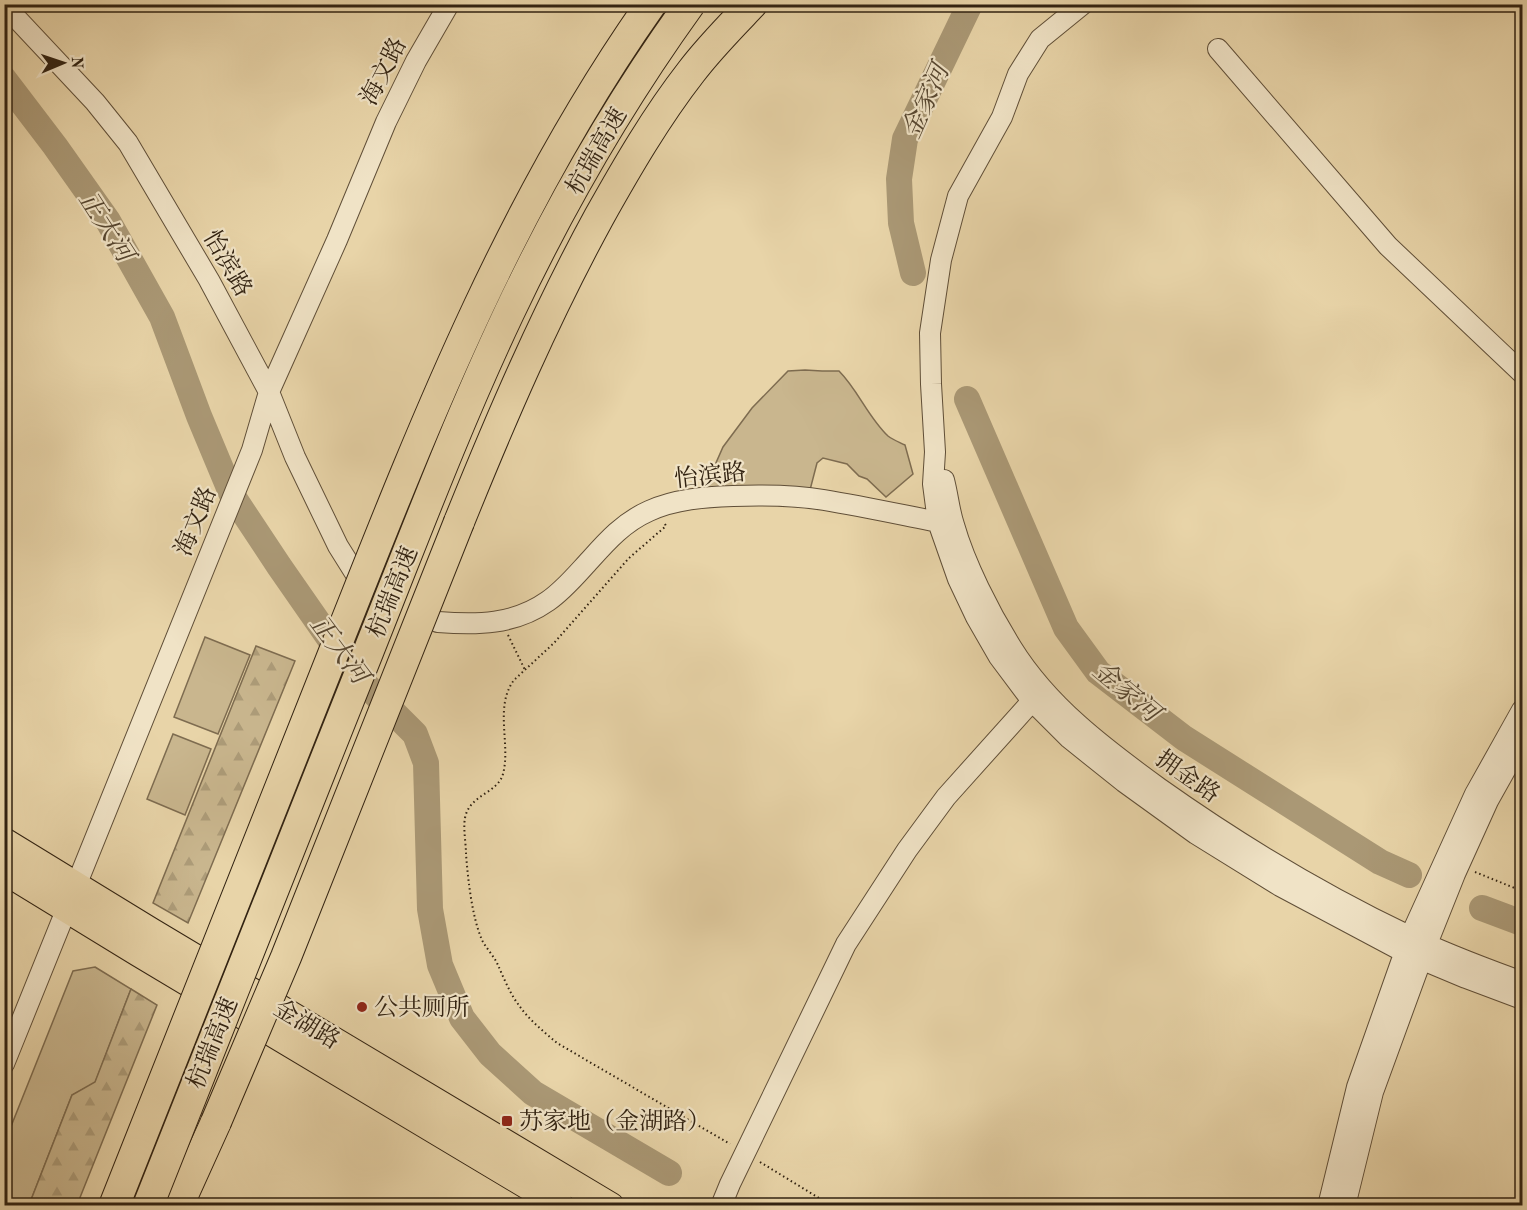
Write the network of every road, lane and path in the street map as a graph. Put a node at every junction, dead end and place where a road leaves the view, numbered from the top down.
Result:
1 (449, 4) edge
2 (651, 4) edge
3 (690, 4) edge
4 (752, 4) edge
5 (1083, 4) edge
6 (4, 5) edge
7 (1218, 49) dead end
8 (1522, 373) edge
9 (269, 392) junction
10 (661, 507) junction
11 (946, 524) junction
12 (358, 578) dead end
13 (502, 621) junction
14 (438, 622) dead end
15 (525, 670) junction
16 (1037, 695) junction
17 (1522, 710) edge
18 (1522, 740) edge
19 (4, 841) edge
20 (1459, 866) junction
21 (4, 871) edge
22 (77, 886) junction
23 (1522, 891) edge
24 (67, 910) junction
25 (1416, 948) junction
26 (1522, 982) edge
27 (1522, 999) edge
28 (4, 1064) edge
29 (745, 1153) junction
30 (114, 1206) edge
31 (148, 1206) edge
32 (178, 1206) edge
33 (561, 1206) edge
34 (611, 1206) edge
35 (721, 1206) edge
36 (832, 1206) edge
37 (1328, 1206) edge
38 (1345, 1206) edge

1 - 9 street, 海文路
2 - 30 highway, 杭瑞高速, bridge
3 - 31 highway, 杭瑞高速, bridge
4 - 32 highway, bridge
5 - 11 street, 拥金路
6 - 9 street, 怡滨路
7 - 8 street
9 - 12 street, 怡滨路
9 - 22 street, 海文路
10 - 11 street, 怡滨路
10 - 13 street, 怡滨路
10 - 15 path
11 - 16 street, 拥金路
13 - 14 street, 怡滨路
13 - 15 path
15 - 29 path
16 - 25 street, 拥金路
16 - 29 street
17 - 25 street
18 - 20 street
19 - 22 main road, 金湖路
20 - 23 path
20 - 25 street
21 - 24 main road, 金湖路
22 - 24 street, 海文路
22 - 34 main road, 金湖路
24 - 28 street, 海文路
24 - 33 main road, 金湖路
25 - 26 street, 拥金路
25 - 27 street
25 - 37 street
25 - 38 street
29 - 35 street
29 - 36 path

